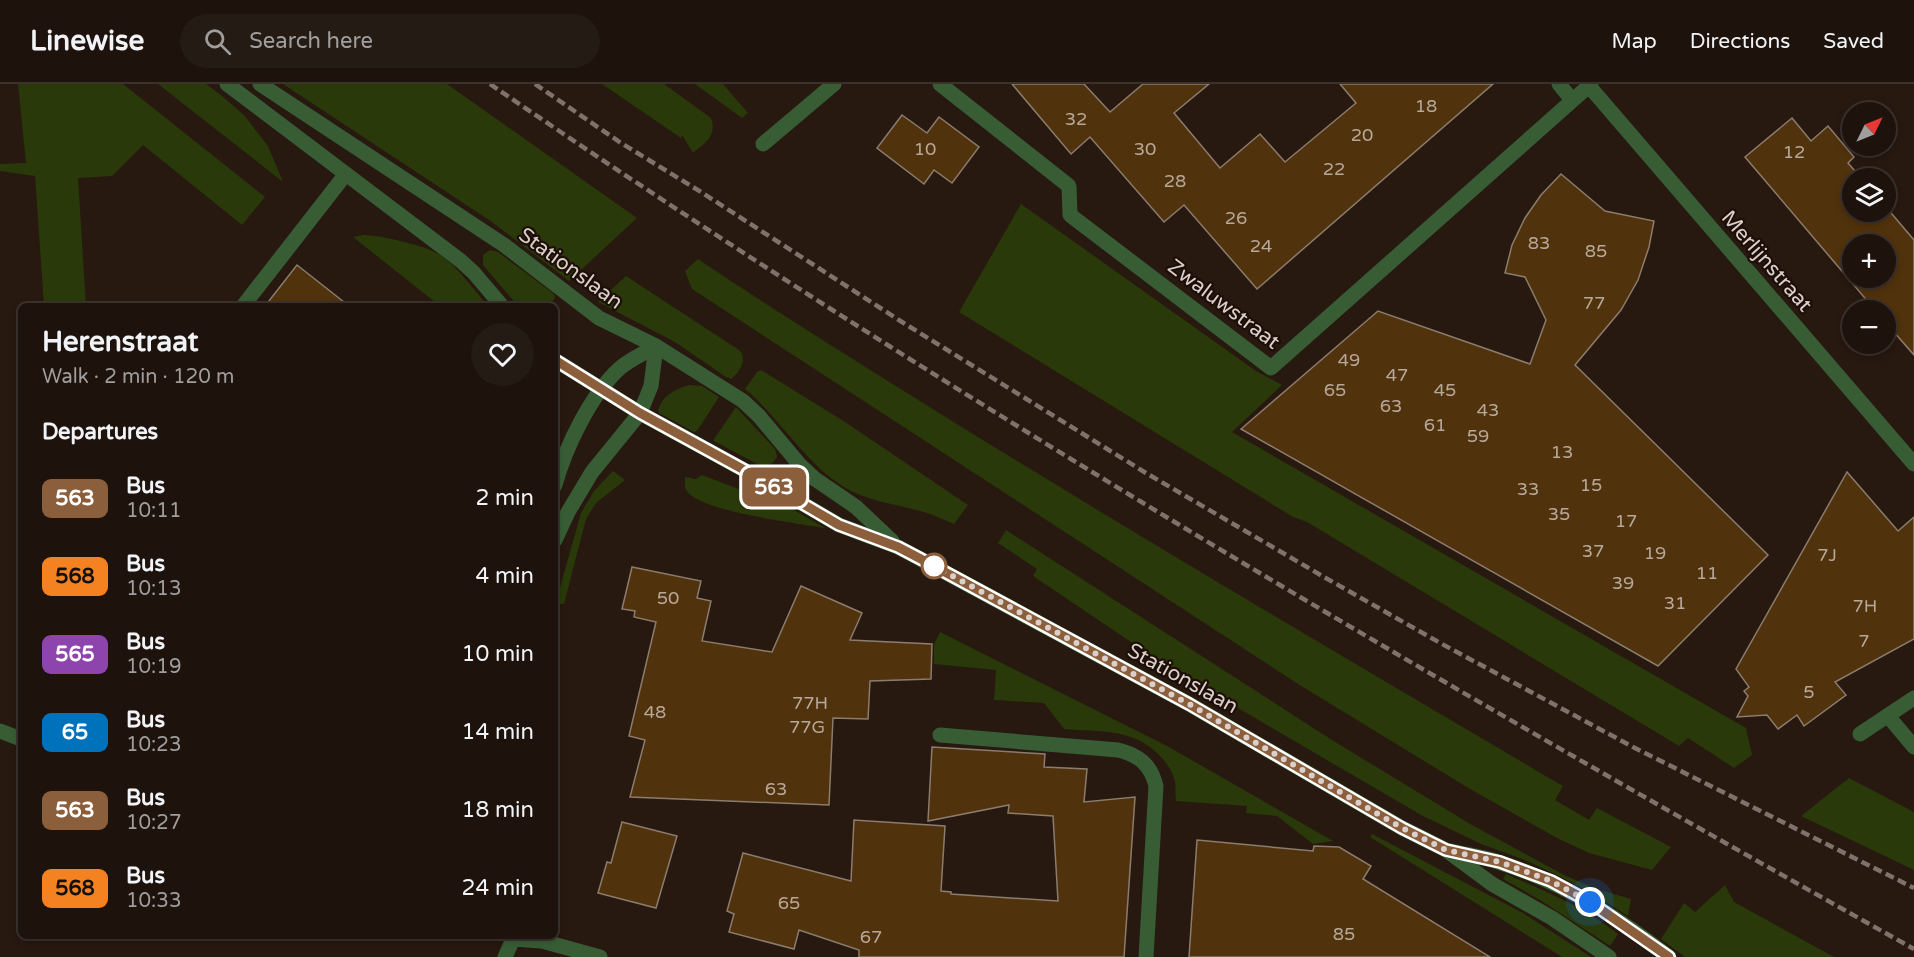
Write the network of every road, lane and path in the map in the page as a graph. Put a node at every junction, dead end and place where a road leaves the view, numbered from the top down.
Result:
1 (227, 84) edge
2 (260, 84) edge
3 (834, 84) edge
4 (940, 84) edge
5 (1559, 84) edge
6 (1590, 85) edge
7 (1572, 100) junction
8 (763, 144) dead end
9 (345, 175) junction
10 (245, 303) edge
11 (499, 303) edge
12 (656, 346) junction
13 (558, 362) edge
14 (602, 390) junction
15 (640, 413) junction
16 (1914, 464) edge
17 (558, 474) edge
18 (558, 534) edge
19 (898, 547) junction
20 (1914, 698) edge
21 (1888, 717) junction
22 (0, 730) edge
23 (1860, 734) dead end
24 (940, 735) dead end
25 (18, 738) edge
26 (1914, 747) edge
27 (1446, 850) junction
28 (512, 939) edge
29 (522, 939) edge
30 (505, 957) edge
31 (600, 957) edge
32 (1146, 957) edge
33 (1609, 957) edge
34 (1669, 957) edge

1 - 9 street
2 - 12 street, Stationslaan
3 - 8 street
4 - 7 street, Zwaluwstraat
5 - 7 street
6 - 7 street, Zwaluwstraat
6 - 16 street, Merlijnstraat
9 - 10 street
9 - 11 street
12 - 14 street
12 - 15 street
12 - 19 street, Stationslaan
13 - 14 street, Stationslaan
14 - 15 street, Stationslaan
14 - 17 street
15 - 18 street
15 - 19 street, Stationslaan
19 - 27 street, Stationslaan
20 - 21 street
21 - 23 street
21 - 26 street
22 - 25 street
24 - 32 street
27 - 33 street, Stationslaan
27 - 34 street, Stationslaan
28 - 30 street
29 - 31 street

